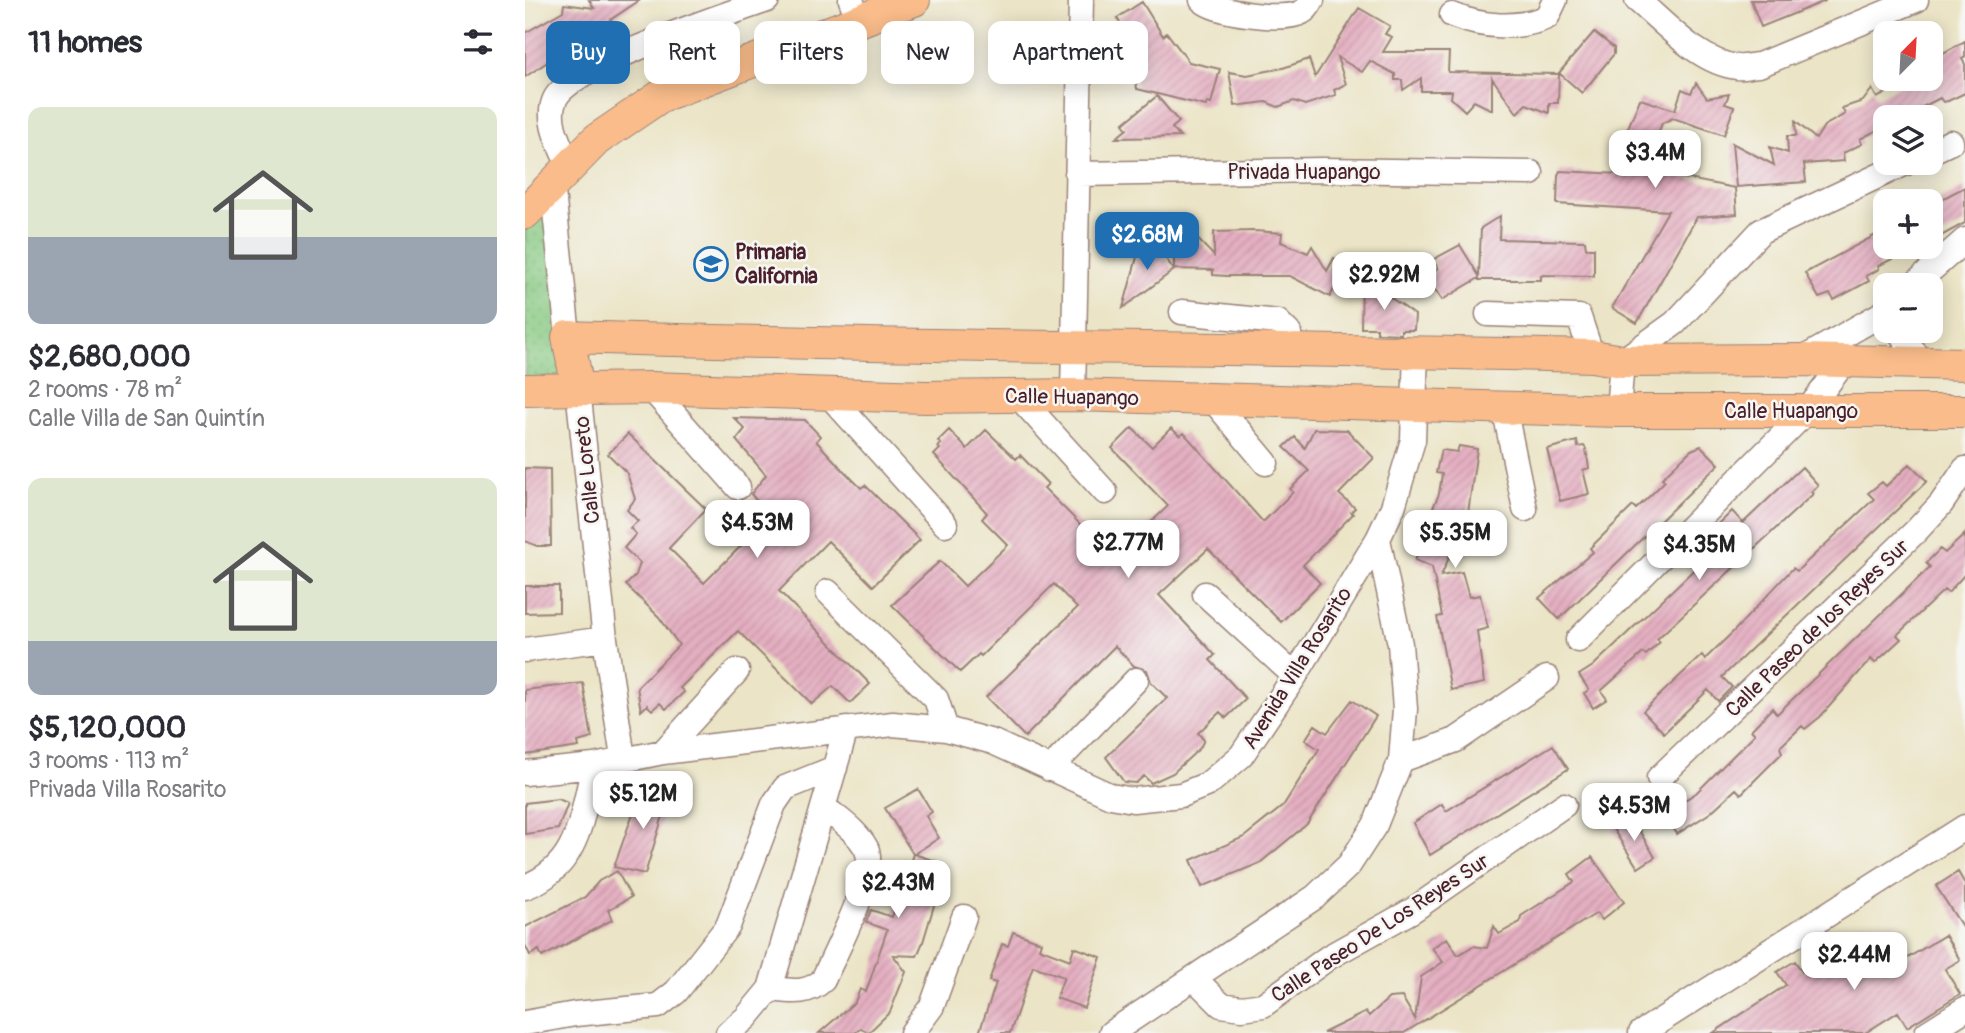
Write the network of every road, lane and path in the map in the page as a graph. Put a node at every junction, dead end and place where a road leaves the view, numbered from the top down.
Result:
1 (767, 0) edge
2 (914, 0) edge
3 (1081, 0) edge
4 (1202, 0) edge
5 (1312, 0) edge
6 (1555, 0) edge
7 (1637, 0) edge
8 (1916, 0) edge
9 (855, 10) edge
10 (1452, 15) dead end
11 (1531, 173) dead end
12 (560, 174) junction
13 (1077, 174) junction
14 (1880, 175) edge
15 (525, 213) edge
16 (1965, 240) edge
17 (1928, 273) edge
18 (1182, 312) dead end
19 (1488, 314) dead end
20 (1873, 319) edge
21 (569, 337) junction
22 (1908, 343) edge
23 (1076, 349) junction
24 (1290, 349) junction
25 (1416, 351) junction
26 (1607, 358) junction
27 (1801, 360) junction
28 (1845, 361) junction
29 (1922, 363) junction
30 (1965, 364) edge
31 (651, 388) junction
32 (578, 389) junction
33 (525, 390) edge
34 (829, 395) junction
35 (1073, 395) junction
36 (1018, 396) junction
37 (1214, 401) junction
38 (1416, 404) junction
39 (1504, 407) junction
40 (1618, 411) junction
41 (1807, 411) junction
42 (1965, 411) edge
43 (1266, 463) dead end
44 (1965, 469) edge
45 (737, 487) dead end
46 (1105, 492) dead end
47 (1525, 509) dead end
48 (945, 524) dead end
49 (1378, 539) junction
50 (828, 593) dead end
51 (1205, 594) dead end
52 (605, 639) junction
53 (1578, 640) dead end
54 (525, 650) edge
55 (737, 671) dead end
56 (1295, 676) junction
57 (1547, 678) dead end
58 (1136, 680) dead end
59 (846, 729) junction
60 (946, 729) junction
61 (663, 752) junction
62 (623, 758) junction
63 (1401, 760) junction
64 (594, 766) junction
65 (835, 768) junction
66 (1050, 769) junction
67 (525, 773) edge
68 (1659, 778) dead end
69 (1565, 805) dead end
70 (824, 807) junction
71 (1965, 827) edge
72 (525, 887) edge
73 (964, 917) dead end
74 (1194, 978) junction
75 (770, 989) junction
76 (1965, 1009) edge
77 (525, 1023) edge
78 (728, 1033) edge
79 (912, 1033) edge
80 (1111, 1033) edge
81 (1641, 1033) edge
82 (1927, 1033) edge

1 - 12 street, Calle Loreto
2 - 9 main road
3 - 13 street
4 - 5 street
6 - 10 street
7 - 8 street
9 - 12 main road
11 - 13 street, Privada Huapango
12 - 15 main road
12 - 21 street, Calle Loreto
13 - 23 street
14 - 26 street
16 - 17 street
18 - 24 street
19 - 26 street
20 - 27 street
21 - 23 main road
21 - 32 main road, Calle Loreto
22 - 29 street
23 - 24 main road
23 - 35 street
24 - 25 main road
25 - 26 main road
25 - 38 street, Avenida Villa Rosarito
26 - 27 main road
26 - 40 street
27 - 28 main road
28 - 29 main road
28 - 41 street
29 - 30 main road
31 - 32 main road, Calle Huapango
31 - 34 main road, Calle Huapango
31 - 45 street
32 - 33 main road, Calle Huapango
32 - 52 street, Calle Loreto
34 - 36 main road, Calle Huapango
34 - 48 street
35 - 36 main road, Calle Huapango
35 - 37 main road, Calle Huapango
36 - 46 street
37 - 38 main road, Calle Huapango
37 - 43 street
38 - 39 main road, Calle Huapango
38 - 49 street, Avenida Villa Rosarito
39 - 40 main road, Calle Huapango
39 - 47 street
40 - 41 main road, Calle Huapango
41 - 42 main road, Calle Huapango
41 - 53 street
44 - 68 street, Calle Paseo de los Reyes Sur
49 - 56 street, Avenida Villa Rosarito
49 - 63 street
50 - 60 street
51 - 56 street
52 - 54 street
52 - 62 street, Calle Loreto
55 - 61 street
56 - 66 street, Avenida Villa Rosarito
57 - 63 street
58 - 66 street
59 - 60 street, Avenida Villa Rosarito
59 - 61 street, Avenida Villa Rosarito
59 - 65 street
60 - 66 street, Avenida Villa Rosarito
61 - 62 street, Avenida Villa Rosarito
62 - 64 street, Avenida Villa Rosarito
63 - 74 street
64 - 67 street, Avenida Villa Rosarito
64 - 72 street
65 - 70 street
65 - 77 street
69 - 74 street, Calle Paseo De Los Reyes Sur
70 - 75 street
70 - 75 street
71 - 81 street
73 - 79 street
74 - 80 street
75 - 78 street
76 - 82 street

